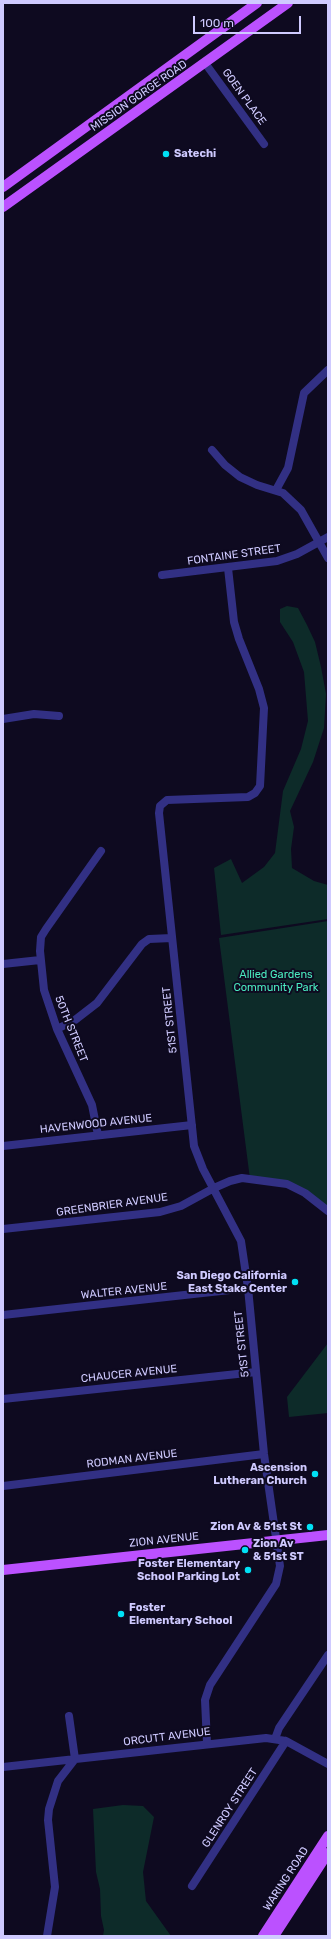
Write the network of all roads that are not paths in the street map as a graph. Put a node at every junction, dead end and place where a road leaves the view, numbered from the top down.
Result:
1 (257, 3) edge
2 (288, 3) edge
3 (205, 63) junction
4 (264, 144) dead end
5 (3, 187) edge
6 (3, 207) edge
7 (328, 370) edge
8 (212, 450) dead end
9 (276, 490) junction
10 (328, 537) edge
11 (320, 542) junction
12 (328, 558) edge
13 (228, 568) junction
14 (162, 575) dead end
15 (59, 716) dead end
16 (3, 719) edge
17 (101, 851) dead end
18 (172, 938) junction
19 (40, 960) junction
20 (3, 964) edge
21 (57, 1029) junction
22 (192, 1124) junction
23 (98, 1135) junction
24 (3, 1146) edge
25 (214, 1188) junction
26 (328, 1211) edge
27 (3, 1229) edge
28 (248, 1288) junction
29 (3, 1315) edge
30 (256, 1372) junction
31 (3, 1399) edge
32 (264, 1454) junction
33 (3, 1486) edge
34 (328, 1535) edge
35 (277, 1540) junction
36 (3, 1570) edge
37 (328, 1655) edge
38 (69, 1716) dead end
39 (275, 1739) junction
40 (286, 1741) junction
41 (207, 1743) junction
42 (75, 1759) junction
43 (328, 1764) edge
44 (3, 1767) edge
45 (328, 1836) edge
46 (328, 1853) edge
47 (192, 1886) dead end
48 (47, 1936) edge
49 (263, 1936) edge
50 (274, 1936) edge

1 - 5 main road, MISSION GORGE ROAD
2 - 3 main road, MISSION GORGE ROAD
3 - 4 street, GOEN PLACE
3 - 6 main road, MISSION GORGE ROAD
7 - 9 street
8 - 9 street
9 - 11 street
10 - 11 street, FONTAINE STREET
11 - 12 street
11 - 13 street, FONTAINE STREET
13 - 14 street, FONTAINE STREET
13 - 18 street, 51ST STREET
15 - 16 street
17 - 19 street, 50TH STREET
18 - 21 street
18 - 22 street, 51ST STREET
19 - 20 street
19 - 21 street, 50TH STREET
21 - 23 street, 50TH STREET
22 - 23 street, HAVENWOOD AVENUE
22 - 25 street, 51ST STREET
23 - 24 street, HAVENWOOD AVENUE
25 - 26 street, GREENBRIER AVENUE
25 - 27 street, GREENBRIER AVENUE
25 - 28 street, 51ST STREET
28 - 29 street, WALTER AVENUE
28 - 30 street, 51ST STREET
30 - 31 street, CHAUCER AVENUE
30 - 32 street, 51ST STREET
32 - 33 street, RODMAN AVENUE
32 - 35 street, 51ST STREET
34 - 35 main road, ZION AVENUE
35 - 36 main road, ZION AVENUE
35 - 41 street, 51ST STREET
37 - 39 street
38 - 42 street
39 - 40 street, ORCUTT AVENUE
39 - 41 street, ORCUTT AVENUE
40 - 43 street, ORCUTT AVENUE
40 - 47 street, GLENROY STREET
41 - 42 street, ORCUTT AVENUE
42 - 44 street, ORCUTT AVENUE
42 - 48 street
45 - 49 main road, WARING ROAD
46 - 50 main road, WARING ROAD

